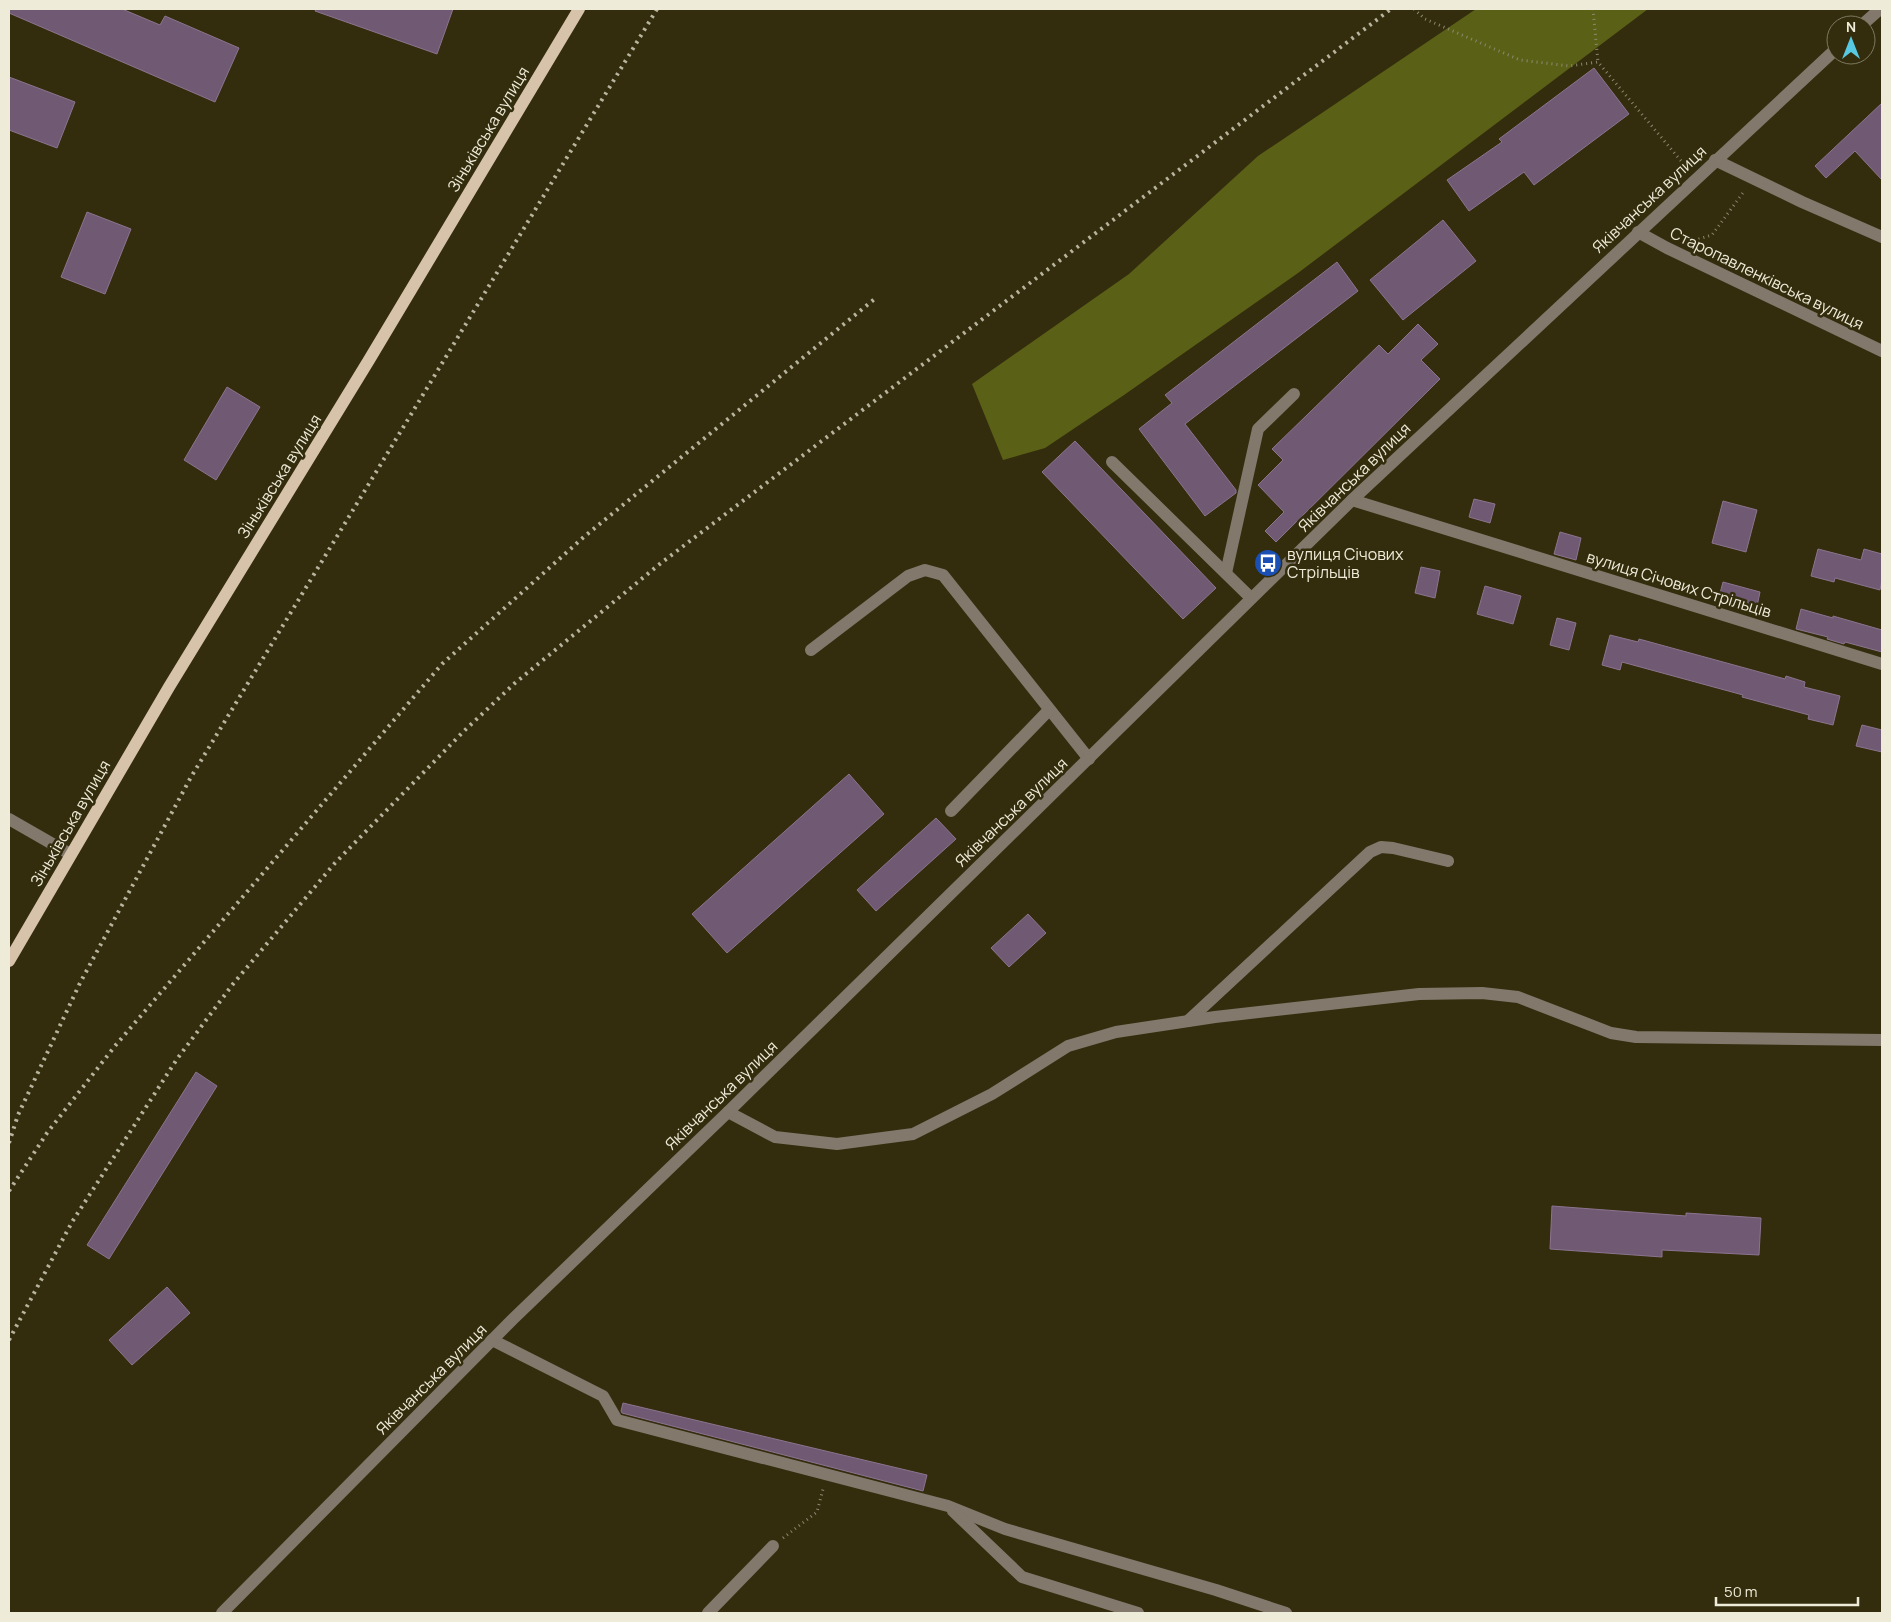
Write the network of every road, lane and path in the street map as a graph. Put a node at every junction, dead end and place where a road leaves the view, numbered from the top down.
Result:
1 (579, 9) edge
2 (1414, 9) edge
3 (1593, 9) edge
4 (1826, 58) edge
5 (1598, 62) junction
6 (1715, 160) junction
7 (1696, 178) junction
8 (1754, 178) junction
9 (1638, 232) junction
10 (1882, 237) edge
11 (1667, 248) junction
12 (1882, 351) edge
13 (1294, 394) dead end
14 (1112, 462) dead end
15 (1352, 500) junction
16 (1226, 573) junction
17 (1251, 598) junction
18 (811, 650) dead end
19 (1882, 664) edge
20 (1049, 710) junction
21 (1089, 759) junction
22 (951, 811) dead end
23 (9, 819) edge
24 (70, 854) junction
25 (1448, 861) dead end
26 (9, 961) edge
27 (1188, 1021) junction
28 (1882, 1040) edge
29 (728, 1112) junction
30 (492, 1340) junction
31 (826, 1475) junction
32 (948, 1506) junction
33 (773, 1546) joint
34 (222, 1613) edge
35 (708, 1613) edge
36 (1138, 1613) edge
37 (1286, 1613) edge

1 - 24 main road, Зіньківська вулиця
2 - 5 path
3 - 5 path
4 - 6 street, Яківчанська вулиця
5 - 7 path
6 - 7 street, Яківчанська вулиця
6 - 8 street
7 - 9 street, Яківчанська вулиця
8 - 10 street
8 - 11 path
9 - 11 street, Старопавленківська вулиця
9 - 15 street, Яківчанська вулиця
11 - 12 street, Старопавленківська вулиця
13 - 16 street
14 - 16 street
15 - 17 street, Яківчанська вулиця
15 - 19 street, вулиця Січових Стрільців
16 - 17 street
17 - 21 street, Яківчанська вулиця
18 - 20 street
20 - 21 street
20 - 22 street
21 - 29 street, Яківчанська вулиця
23 - 24 street
24 - 26 main road, Зіньківська вулиця
25 - 27 street
27 - 28 street
27 - 29 street
29 - 30 street, Яківчанська вулиця
30 - 31 street
30 - 34 street, Яківчанська вулиця
31 - 32 street
31 - 33 path
32 - 36 street
32 - 37 street
33 - 35 street

